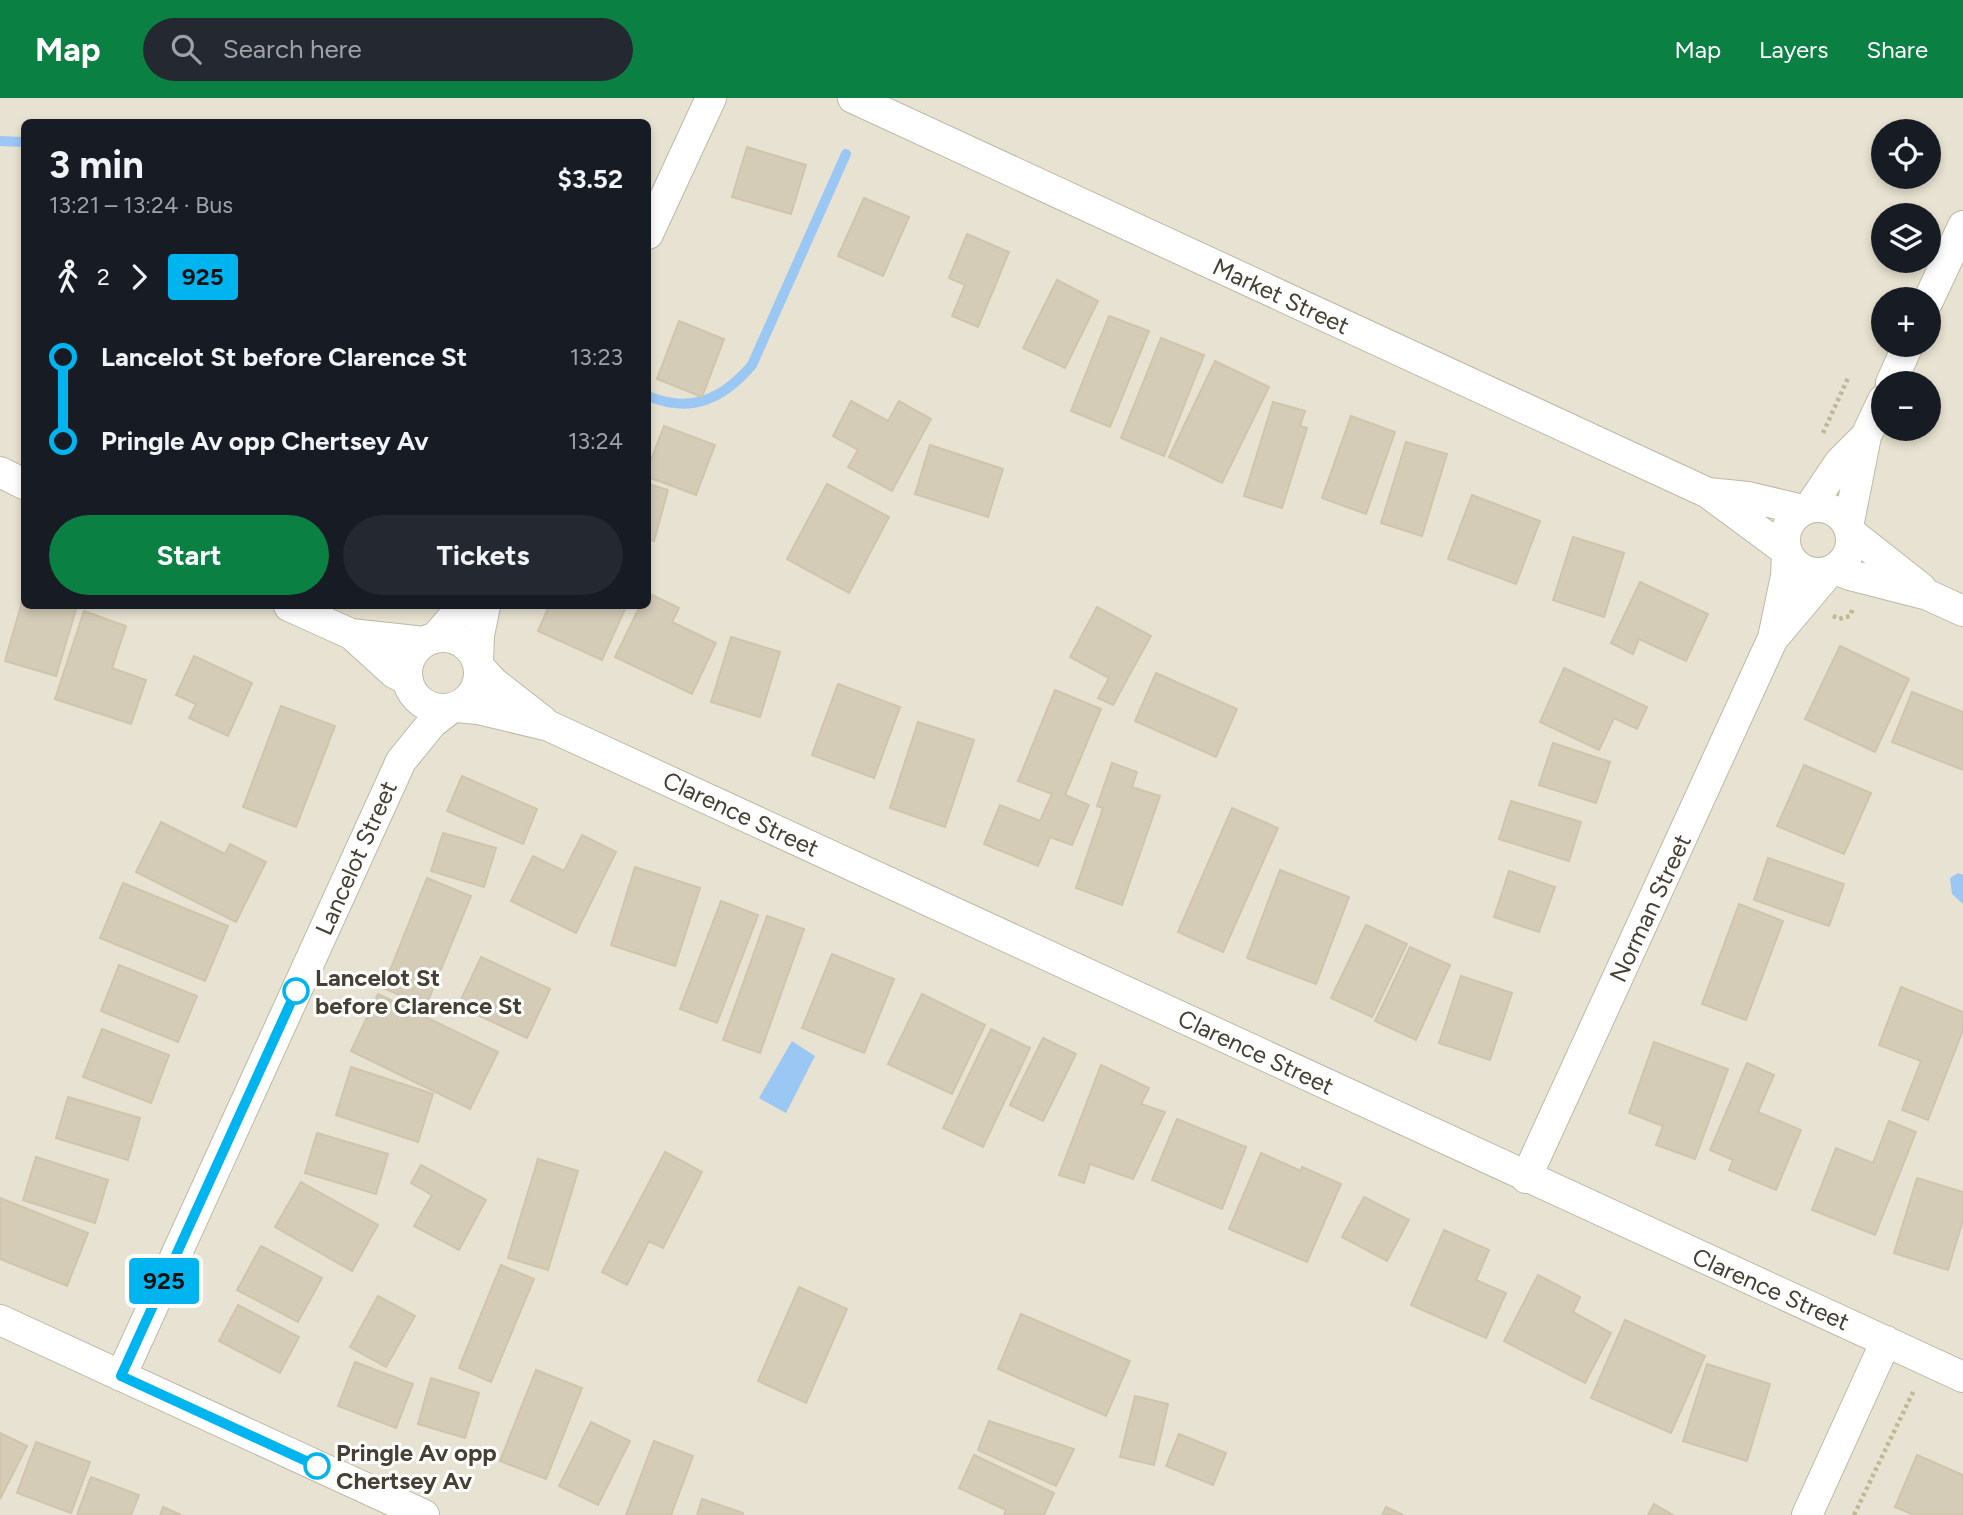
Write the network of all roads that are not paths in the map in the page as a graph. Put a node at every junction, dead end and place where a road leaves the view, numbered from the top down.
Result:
1 (712, 98) edge
2 (853, 98) edge
3 (1963, 226) edge
4 (651, 227) edge
5 (1935, 287) edge
6 (1871, 425) edge
7 (1866, 436) junction
8 (0, 472) edge
9 (21, 482) edge
10 (1707, 493) junction
11 (1806, 509) junction
12 (1849, 529) junction
13 (1786, 552) junction
14 (1832, 570) junction
15 (1928, 595) junction
16 (296, 609) edge
17 (460, 609) edge
18 (484, 609) edge
19 (1963, 611) edge
20 (351, 634) junction
21 (1773, 638) junction
22 (429, 640) junction
23 (479, 665) junction
24 (408, 683) junction
25 (453, 708) junction
26 (549, 726) junction
27 (401, 761) junction
28 (1527, 1178) junction
29 (0, 1320) edge
30 (1886, 1341) junction
31 (121, 1376) junction
32 (1963, 1377) edge
33 (424, 1515) edge
34 (1807, 1515) edge

1 - 4 street
2 - 10 street, Market Street
3 - 5 street
6 - 7 street
7 - 11 street
7 - 12 street
8 - 9 street
10 - 11 street, Market Street
10 - 13 street, Market Street
11 - 12 street
11 - 13 street
12 - 14 street
12 - 15 street
13 - 14 street
13 - 21 street, Norman Street
14 - 15 street
14 - 21 street, Norman Street
15 - 19 street
16 - 20 street
17 - 22 street
18 - 23 street
20 - 22 street
20 - 24 street
21 - 28 street, Norman Street
22 - 23 street
22 - 24 street
23 - 25 street
23 - 26 street, Clarence Street
24 - 25 street
24 - 27 street, Lancelot Street
25 - 26 street, Clarence Street
25 - 27 street, Lancelot Street
26 - 28 street, Clarence Street
27 - 31 street, Lancelot Street
28 - 30 street, Clarence Street
29 - 31 street
30 - 32 street, Clarence Street
30 - 34 street
31 - 33 street

